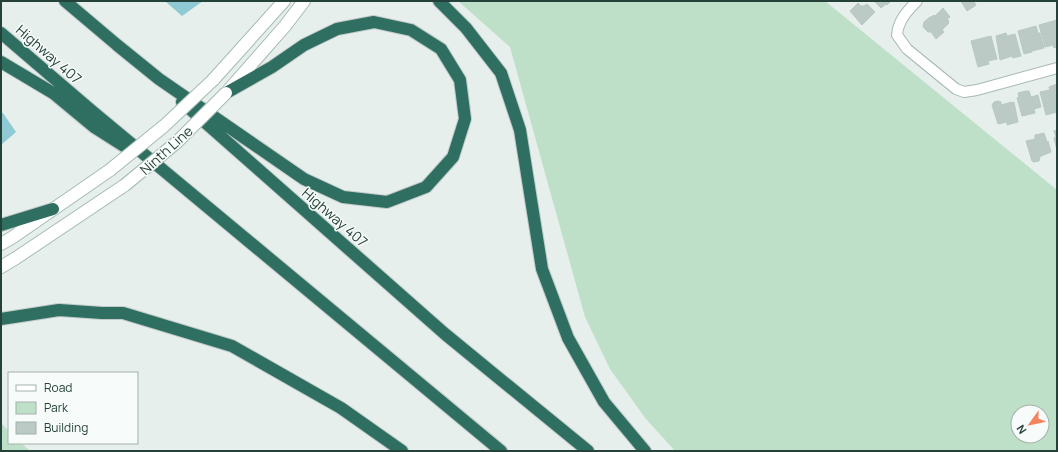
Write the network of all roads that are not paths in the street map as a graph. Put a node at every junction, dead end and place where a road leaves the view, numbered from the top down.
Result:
1 (65, 1) edge
2 (284, 1) edge
3 (304, 1) edge
4 (439, 1) edge
5 (917, 1) edge
6 (1, 33) edge
7 (117, 45) junction
8 (1, 62) edge
9 (1057, 68) edge
10 (226, 93) junction
11 (171, 176) junction
12 (53, 209) junction
13 (1, 225) edge
14 (1, 244) edge
15 (1, 267) edge
16 (1, 319) edge
17 (402, 451) edge
18 (501, 451) edge
19 (588, 451) edge
20 (646, 451) edge

1 - 7 highway, Highway 407
2 - 12 main road, Ninth Line, bridge
3 - 10 main road, Ninth Line
4 - 20 highway
5 - 9 street
6 - 11 highway, Highway 407
7 - 10 highway
7 - 19 highway, Highway 407
8 - 11 highway
10 - 15 main road, Ninth Line, bridge
11 - 18 highway, Highway 407
12 - 13 highway
12 - 14 main road, Ninth Line
16 - 17 highway

